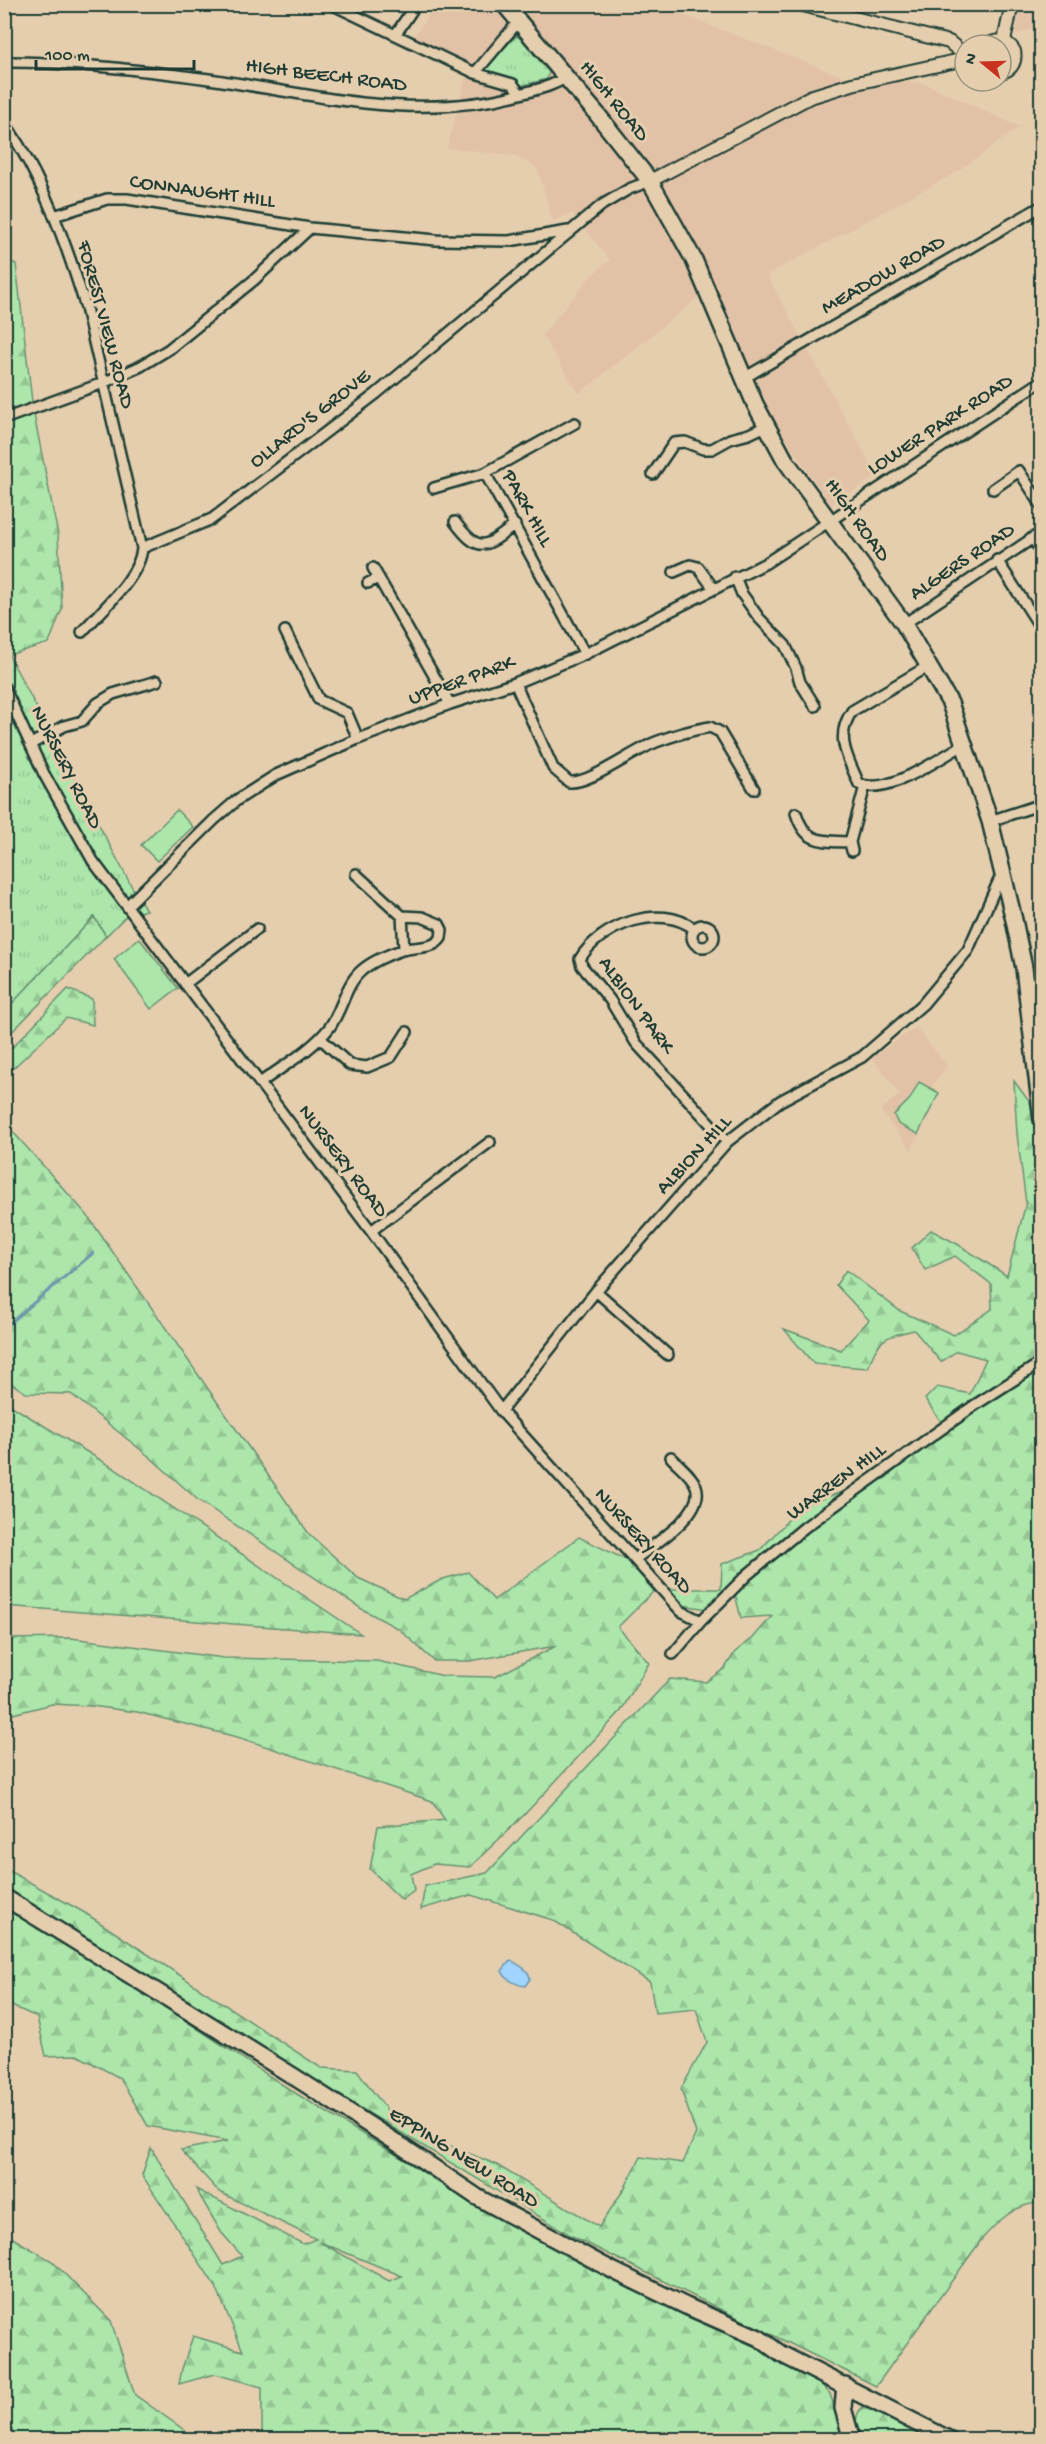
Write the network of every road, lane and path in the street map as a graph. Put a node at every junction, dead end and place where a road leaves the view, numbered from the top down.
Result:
1 (331, 4) edge
2 (416, 4) edge
3 (504, 4) edge
4 (799, 4) edge
5 (1012, 4) edge
6 (519, 21) junction
7 (1006, 33) edge
8 (396, 34) junction
9 (953, 46) edge
10 (953, 60) edge
11 (4, 62) edge
12 (475, 73) junction
13 (566, 77) junction
14 (520, 94) junction
15 (4, 122) edge
16 (650, 181) junction
17 (1041, 206) edge
18 (54, 216) junction
19 (310, 228) junction
20 (570, 231) junction
21 (744, 378) junction
22 (1041, 381) edge
23 (103, 383) junction
24 (4, 419) edge
25 (575, 423) dead end
26 (766, 426) junction
27 (485, 473) junction
28 (653, 474) dead end
29 (434, 488) dead end
30 (993, 489) dead end
31 (1041, 506) edge
32 (830, 520) junction
33 (455, 522) dead end
34 (515, 525) junction
35 (1041, 532) edge
36 (1032, 538) junction
37 (142, 548) junction
38 (1041, 552) edge
39 (997, 560) junction
40 (373, 568) dead end
41 (675, 572) dead end
42 (735, 577) junction
43 (379, 578) junction
44 (368, 583) dead end
45 (714, 589) junction
46 (904, 624) junction
47 (1041, 630) edge
48 (285, 631) dead end
49 (82, 632) dead end
50 (585, 654) junction
51 (930, 665) junction
52 (157, 681) dead end
53 (515, 683) junction
54 (4, 687) edge
55 (450, 704) junction
56 (815, 706) dead end
57 (358, 739) junction
58 (31, 744) junction
59 (965, 744) junction
60 (865, 786) junction
61 (754, 789) dead end
62 (1041, 804) edge
63 (796, 813) dead end
64 (990, 821) junction
65 (356, 874) dead end
66 (1003, 875) junction
67 (127, 906) junction
68 (402, 916) junction
69 (256, 929) dead end
70 (694, 929) dead end
71 (404, 949) junction
72 (185, 984) junction
73 (407, 1032) dead end
74 (320, 1038) junction
75 (260, 1083) junction
76 (1040, 1089) edge
77 (1041, 1120) edge
78 (490, 1142) dead end
79 (727, 1142) junction
80 (371, 1231) junction
81 (596, 1291) junction
82 (668, 1355) dead end
83 (1041, 1362) edge
84 (501, 1412) junction
85 (671, 1457) dead end
86 (634, 1559) junction
87 (701, 1621) junction
88 (673, 1654) dead end
89 (4, 1897) edge
90 (845, 2385) junction
91 (852, 2439) edge
92 (950, 2439) edge

1 - 8 street
2 - 8 street
3 - 6 main road, HIGH ROAD
4 - 9 street
5 - 7 street
6 - 12 street
6 - 13 main road, HIGH ROAD
8 - 12 street
10 - 16 street
11 - 14 street, HIGH BEECH ROAD
12 - 14 street
13 - 14 street, HIGH BEECH ROAD
13 - 16 main road, HIGH ROAD
15 - 18 street, FOREST VIEW ROAD
16 - 20 street, OLLARD'S GROVE
16 - 21 main road, HIGH ROAD
17 - 21 street, MEADOW ROAD
18 - 19 street, CONNAUGHT HILL
18 - 23 street, FOREST VIEW ROAD
19 - 20 street, CONNAUGHT HILL
19 - 23 street
20 - 37 street, OLLARD'S GROVE
21 - 26 main road, HIGH ROAD
22 - 32 street, LOWER PARK ROAD
23 - 24 street
23 - 37 street, FOREST VIEW ROAD
25 - 27 street, PARK HILL
26 - 28 street
26 - 32 main road, HIGH ROAD
27 - 29 street
27 - 34 street, PARK HILL
30 - 31 street
32 - 42 street, UPPER PARK
32 - 46 main road, HIGH ROAD
33 - 34 street
34 - 50 street, PARK HILL
35 - 36 street, ALGERS ROAD
36 - 38 street
36 - 39 street, ALGERS ROAD
37 - 49 street
39 - 46 street, ALGERS ROAD
39 - 47 street
40 - 43 street
41 - 45 street
42 - 45 street, UPPER PARK
42 - 56 street
43 - 44 street
43 - 55 street
45 - 50 street, UPPER PARK
46 - 51 main road, HIGH ROAD
48 - 57 street
50 - 53 street, UPPER PARK
51 - 59 main road, HIGH ROAD
51 - 60 street
52 - 58 street
53 - 55 street, UPPER PARK
53 - 61 street
54 - 58 street, NURSERY ROAD
55 - 57 street, UPPER PARK
57 - 67 street, UPPER PARK
58 - 67 street, NURSERY ROAD
59 - 60 street
59 - 64 main road, HIGH ROAD
60 - 63 street
62 - 64 street
64 - 66 main road, HIGH ROAD
65 - 68 street
66 - 76 main road, HIGH ROAD
66 - 79 street, ALBION HILL
67 - 72 street, NURSERY ROAD
68 - 71 street
68 - 71 street
69 - 72 street
70 - 79 street, ALBION PARK
71 - 74 street
72 - 75 street, NURSERY ROAD
73 - 74 street
74 - 75 street
75 - 80 street, NURSERY ROAD
76 - 77 main road, HIGH ROAD
78 - 80 street
79 - 81 street, ALBION HILL
80 - 84 street, NURSERY ROAD
81 - 82 street
81 - 84 street, ALBION HILL
83 - 87 street, WARREN HILL
84 - 86 street, NURSERY ROAD
85 - 86 street
86 - 87 street, NURSERY ROAD
87 - 88 street, WARREN HILL
89 - 90 main road, EPPING NEW ROAD
90 - 91 main road
90 - 92 main road, EPPING NEW ROAD

